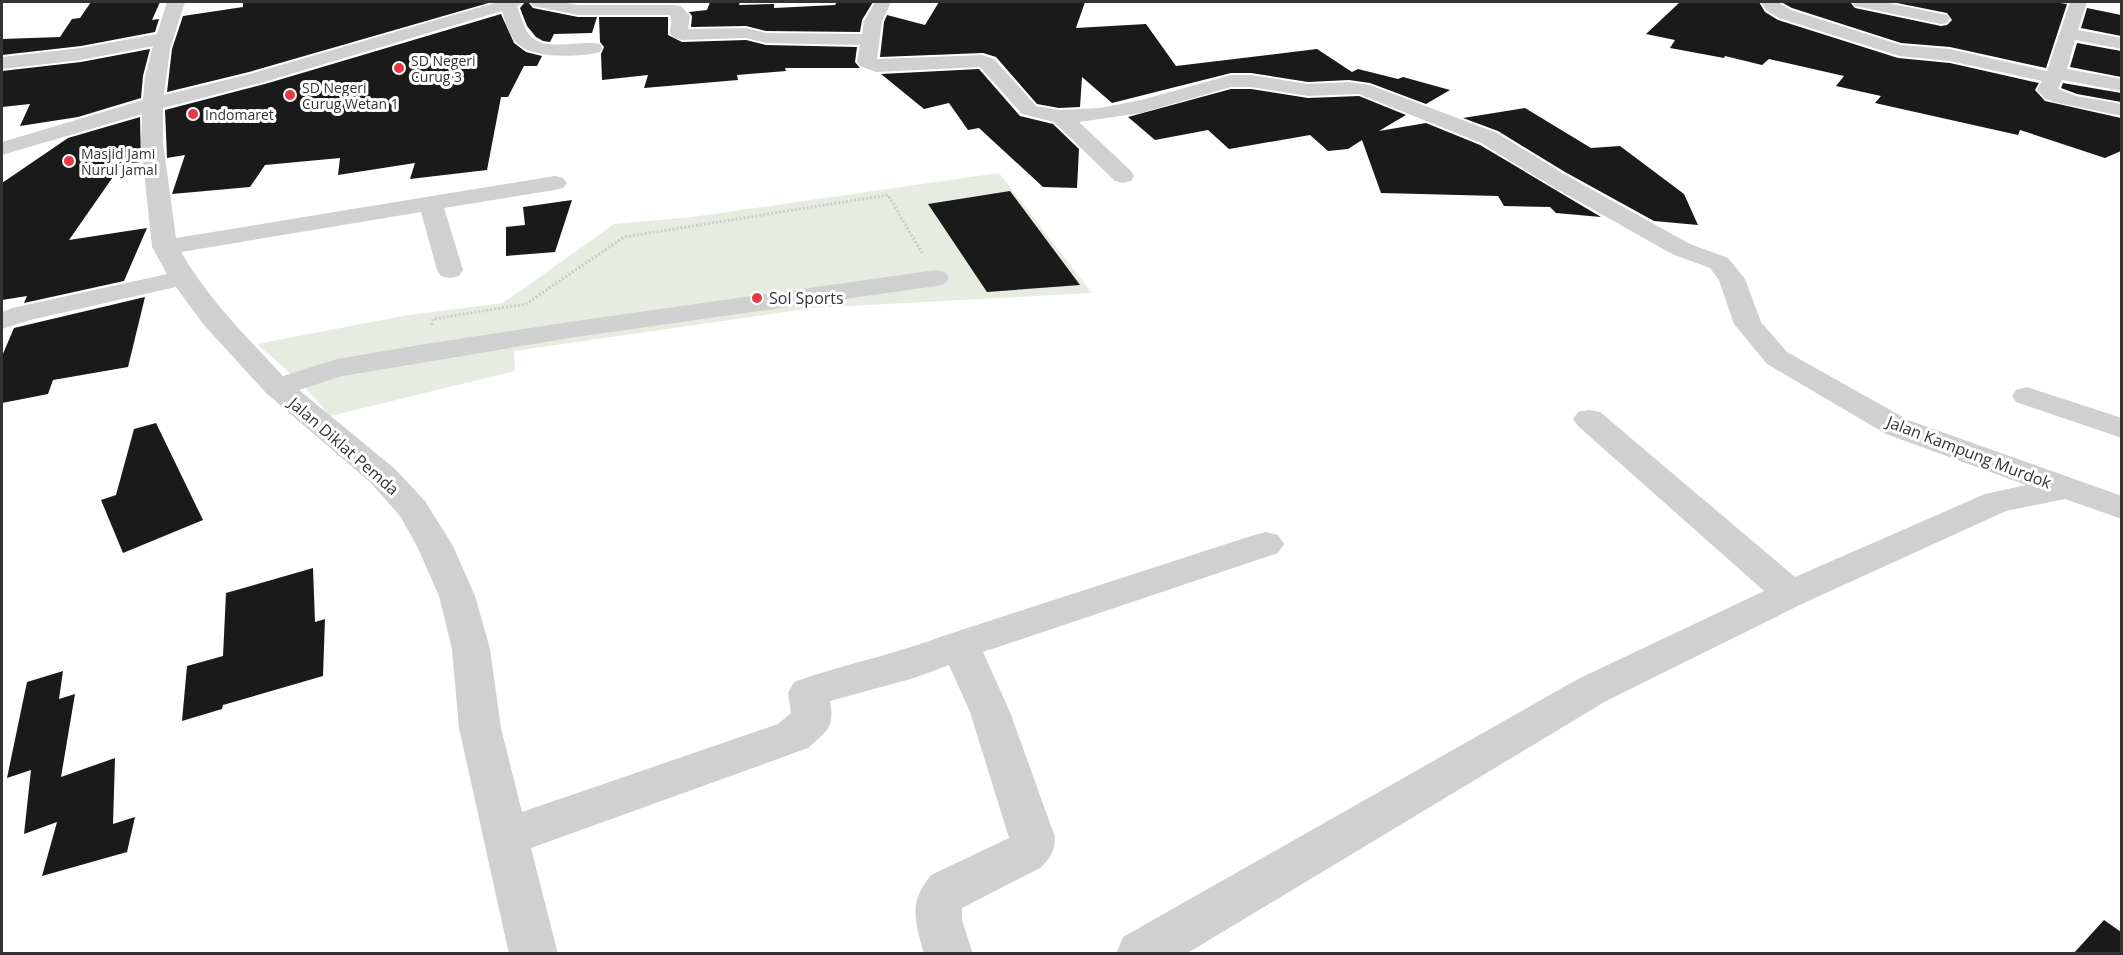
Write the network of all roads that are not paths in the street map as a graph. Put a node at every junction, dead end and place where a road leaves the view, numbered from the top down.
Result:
1 (176, 2) edge
2 (539, 2) edge
3 (883, 2) edge
4 (1770, 2) edge
5 (1861, 2) edge
6 (2079, 2) edge
7 (511, 3) edge
8 (1941, 20) dead end
9 (2068, 33) junction
10 (164, 38) junction
11 (869, 40) junction
12 (2121, 44) edge
13 (593, 48) dead end
14 (2, 63) edge
15 (2054, 76) junction
16 (2121, 85) edge
17 (153, 104) junction
18 (2121, 110) edge
19 (1062, 118) junction
20 (2, 148) edge
21 (1123, 176) dead end
22 (555, 183) dead end
23 (431, 204) junction
24 (165, 247) junction
25 (450, 270) dead end
26 (183, 278) junction
27 (936, 278) road end
28 (2, 321) edge
29 (277, 387) junction
30 (2027, 396) dead end
31 (1589, 419) dead end
32 (2121, 429) edge
33 (2063, 489) junction
34 (2121, 508) edge
35 (1266, 544) dead end
36 (1791, 594) junction
37 (960, 645) junction
38 (506, 837) junction
39 (534, 954) edge
40 (949, 954) edge
41 (1140, 954) edge

1 - 10 street, Jalan Diklat Pemda
2 - 11 street
3 - 11 street
4 - 15 street
5 - 8 street
6 - 9 street
7 - 13 street
7 - 17 street
9 - 12 street
9 - 15 street
10 - 14 street
10 - 17 street, Jalan Diklat Pemda
11 - 19 street
15 - 16 street
15 - 18 street
17 - 20 street
17 - 24 street, Jalan Diklat Pemda
19 - 21 street
19 - 33 street, Jalan Kampung Murdok
22 - 23 street
23 - 24 street
23 - 25 street
24 - 26 street, Jalan Diklat Pemda
26 - 28 street
26 - 29 street, Jalan Diklat Pemda
27 - 29 street
29 - 38 street, Jalan Diklat Pemda
30 - 32 street
31 - 36 street
33 - 34 street, Jalan Kampung Murdok
33 - 36 street
35 - 37 street
36 - 41 street
37 - 38 street
37 - 40 street
38 - 39 street, Jalan Diklat Pemda

